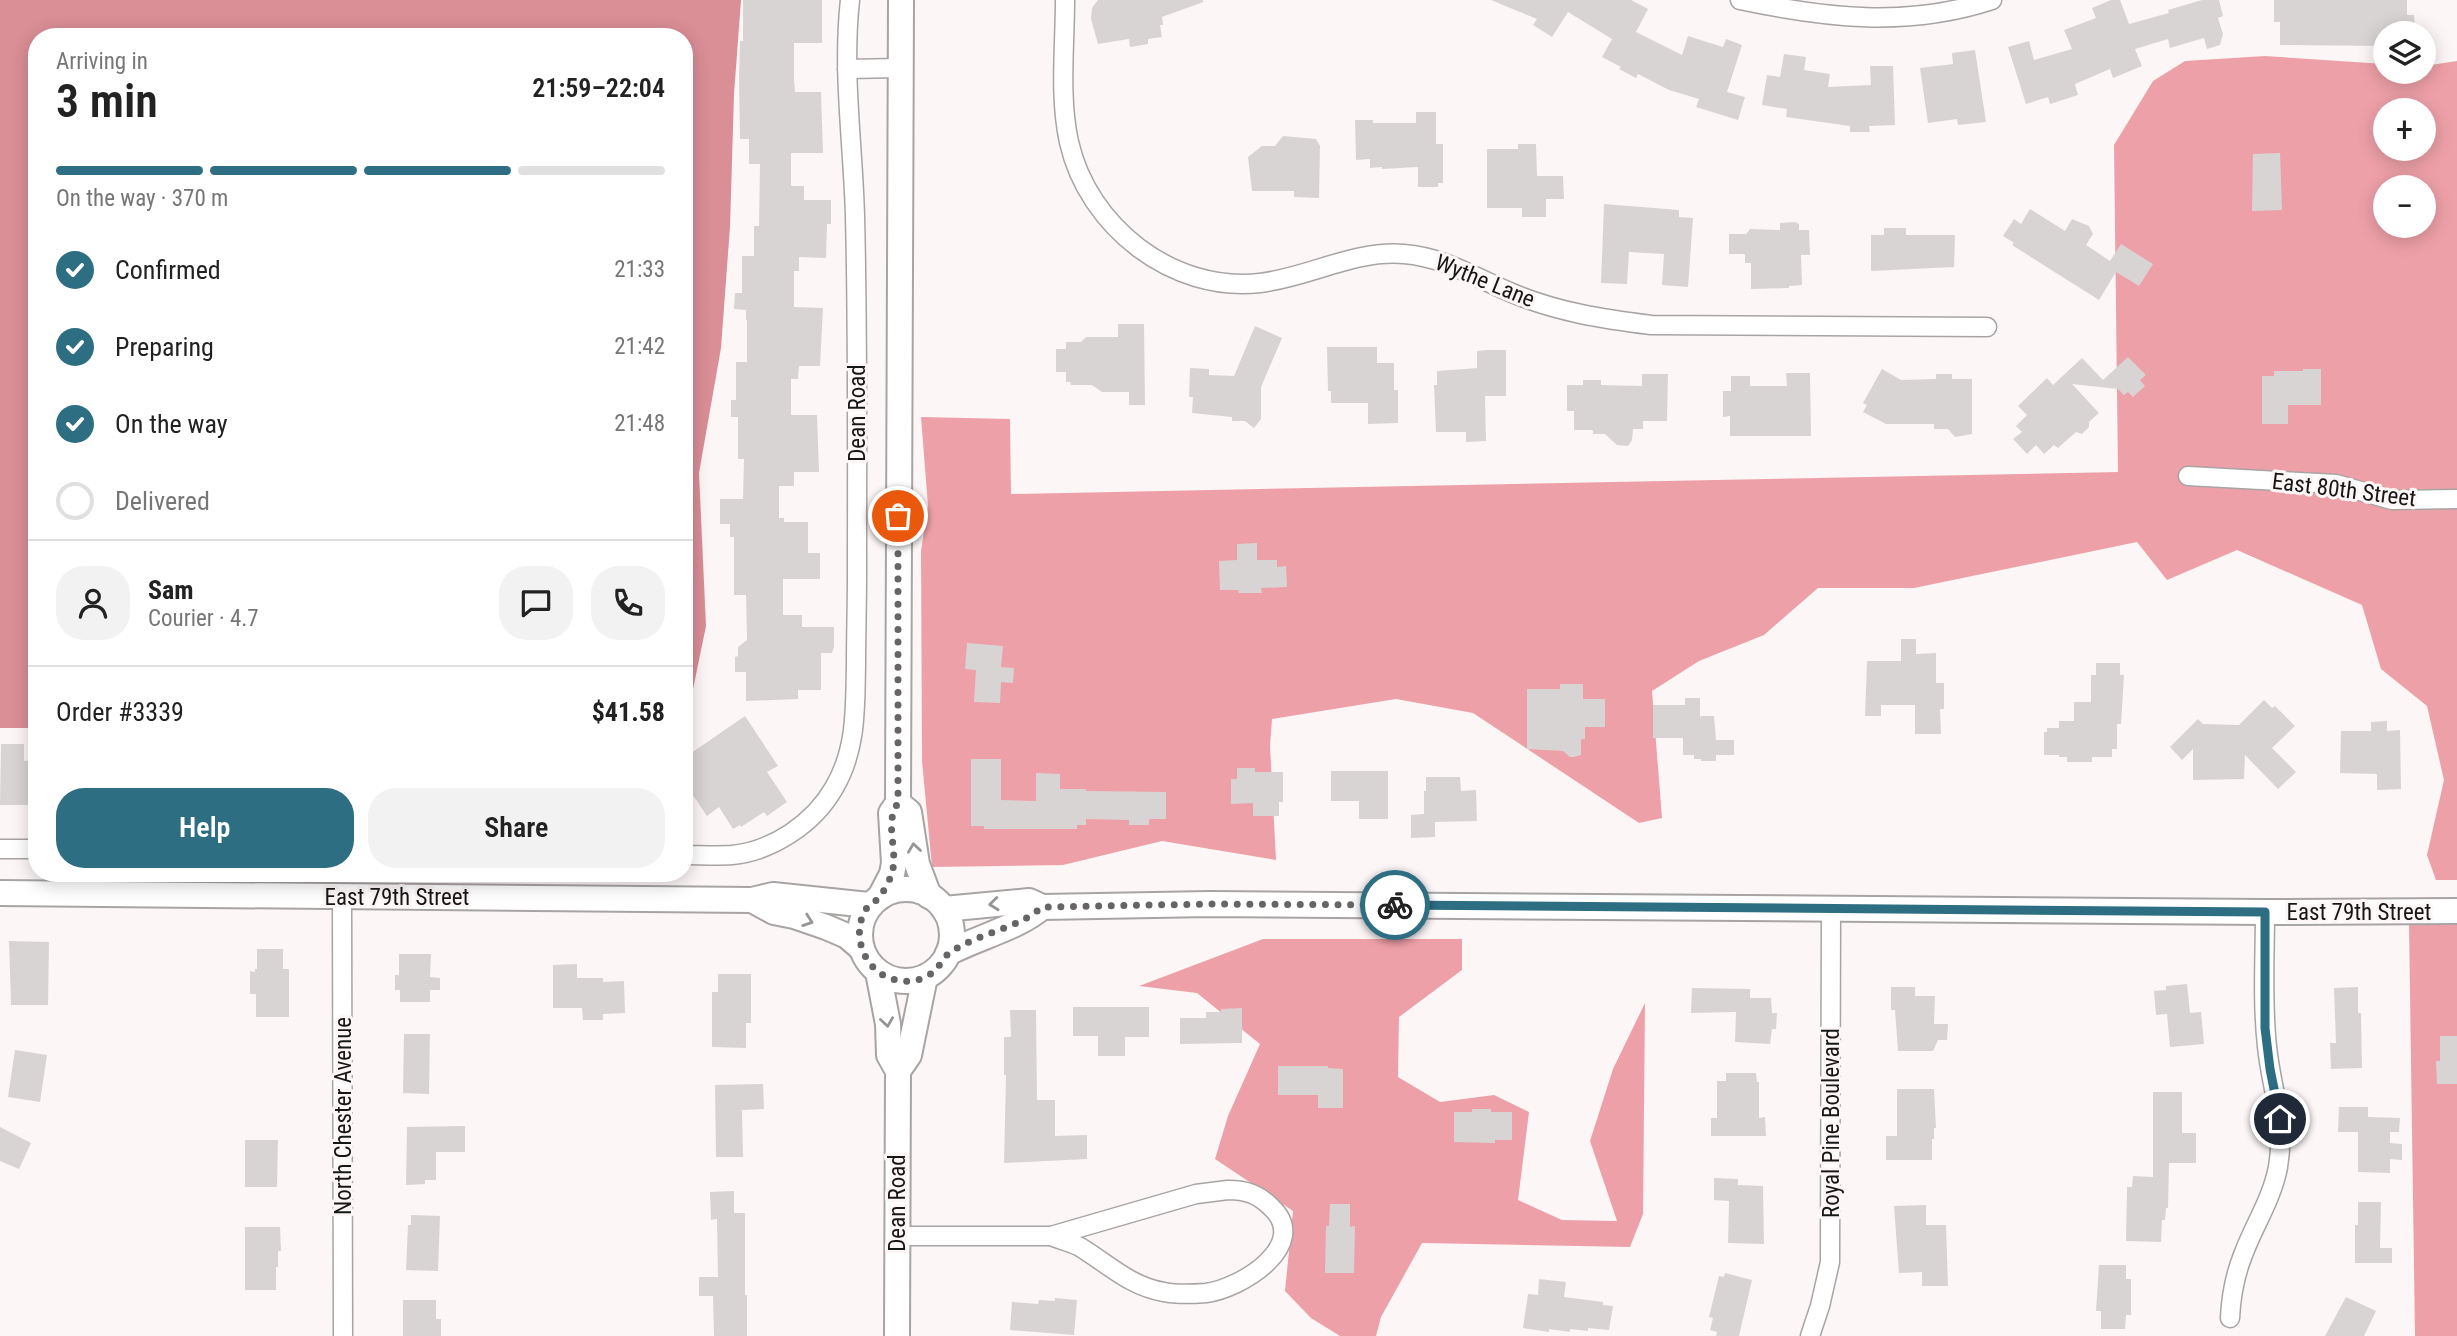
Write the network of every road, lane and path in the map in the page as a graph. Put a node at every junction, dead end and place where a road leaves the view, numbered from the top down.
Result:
1 (850, 0) edge
2 (901, 0) edge
3 (1065, 0) edge
4 (1740, 0) edge
5 (1992, 0) edge
6 (901, 68) junction
7 (847, 69) junction
8 (1987, 327) dead end
9 (2188, 475) dead end
10 (2457, 499) edge
11 (898, 803) junction
12 (0, 849) edge
13 (28, 849) edge
14 (693, 855) edge
15 (0, 893) edge
16 (342, 897) junction
17 (752, 900) junction
18 (875, 901) junction
19 (936, 903) junction
20 (1042, 907) junction
21 (1831, 908) junction
22 (2457, 911) edge
23 (2265, 912) junction
24 (861, 947) junction
25 (948, 953) junction
26 (878, 972) junction
27 (925, 978) junction
28 (898, 1071) junction
29 (898, 1236) junction
30 (1051, 1236) junction
31 (2230, 1318) dead end
32 (343, 1336) edge
33 (897, 1336) edge
34 (1810, 1336) edge

1 - 7 street, Dean Road
2 - 6 street, Dean Road
3 - 8 street, Wythe Lane
4 - 5 street
6 - 7 street
6 - 11 street, Dean Road
7 - 14 street, Dean Road
9 - 10 street, East 80th Street
11 - 18 street, Dean Road
19 -> 11 street, Dean Road
12 - 13 street
15 - 16 street, East 79th Street
16 - 17 street, East 79th Street
16 - 32 street, North Chester Avenue
17 - 18 street, East 79th Street
17 -> 24 street, East 79th Street
18 - 19 street
18 - 24 street
20 -> 19 street, East 79th Street
19 - 25 street
20 - 21 street, East 79th Street
20 - 25 street, East 79th Street
21 - 23 street, East 79th Street
21 - 34 street, Royal Pine Boulevard
22 - 23 street, East 79th Street
23 - 31 street
24 - 26 street
25 - 27 street
26 - 27 street
26 -> 28 street, Dean Road
27 - 28 street, Dean Road
28 - 29 street, Dean Road
29 - 30 street
29 - 33 street, Dean Road
30 - 30 street

